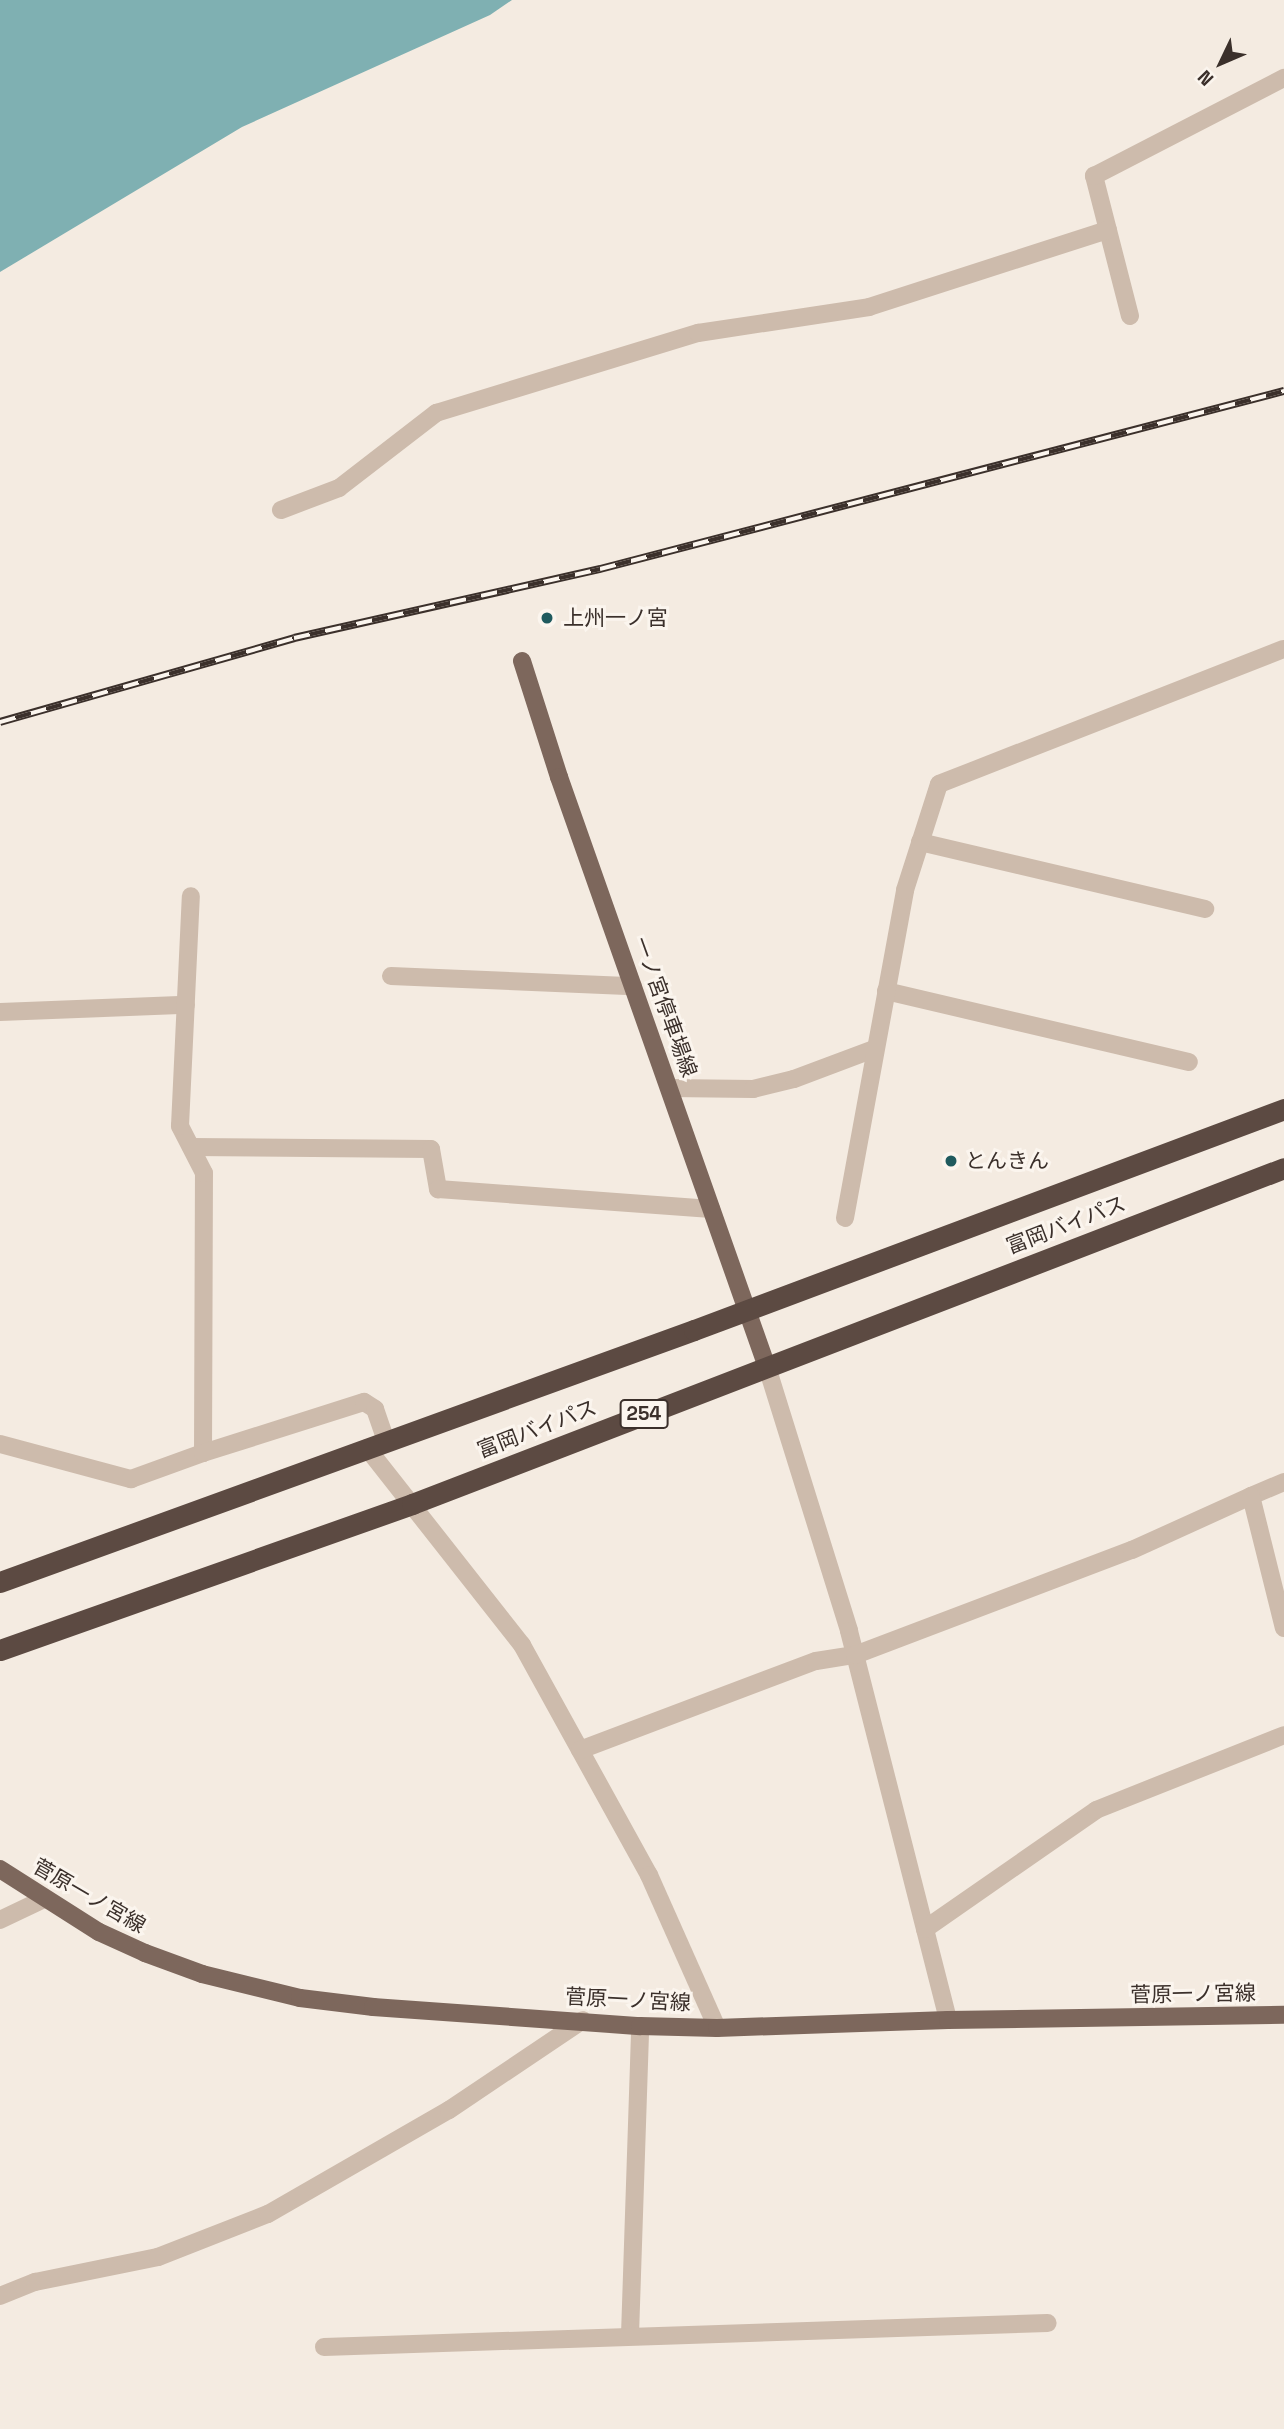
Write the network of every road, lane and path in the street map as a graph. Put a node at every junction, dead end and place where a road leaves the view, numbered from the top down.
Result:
1 (1284, 78) edge
2 (1108, 230) junction
3 (1130, 316) dead end
4 (281, 510) dead end
5 (1284, 649) edge
6 (522, 661) dead end
7 (920, 842) junction
8 (191, 896) dead end
9 (1205, 909) dead end
10 (391, 976) dead end
11 (633, 986) junction
12 (886, 991) junction
13 (186, 1005) junction
14 (0, 1012) edge
15 (874, 1049) junction
16 (1189, 1062) dead end
17 (670, 1088) junction
18 (1284, 1109) edge
19 (191, 1147) junction
20 (1284, 1168) edge
21 (711, 1209) junction
22 (845, 1218) dead end
23 (746, 1310) junction
24 (767, 1367) junction
25 (0, 1444) edge
26 (376, 1445) junction
27 (203, 1453) junction
28 (1284, 1482) edge
29 (1251, 1496) junction
30 (412, 1504) junction
31 (0, 1582) edge
32 (1284, 1629) edge
33 (0, 1650) edge
34 (855, 1655) junction
35 (1284, 1735) edge
36 (580, 1750) junction
37 (0, 1870) edge
38 (44, 1899) junction
39 (0, 1920) edge
40 (925, 1928) junction
41 (1284, 2015) edge
42 (583, 2020) junction
43 (948, 2020) junction
44 (640, 2026) junction
45 (717, 2028) junction
46 (0, 2297) edge
47 (1048, 2323) dead end
48 (630, 2335) junction
49 (324, 2347) dead end

1 - 2 street
2 - 3 street
2 - 4 street
5 - 7 street
6 - 11 main road, 一ノ宮停車場線
7 - 9 street
7 - 12 street
8 - 13 street
10 - 11 street
11 - 17 main road, 一ノ宮停車場線
12 - 15 street
12 - 16 street
13 - 14 street
13 - 19 street
15 - 17 street
15 - 22 street
17 - 21 main road, 一ノ宮停車場線
18 - 23 highway, 富岡バイパス
19 - 21 street
19 - 27 street
20 - 24 highway, 富岡バイパス / 254
21 - 23 main road, 一ノ宮停車場線
23 - 24 main road, 一ノ宮停車場線
23 - 26 highway, 富岡バイパス
24 - 30 highway, 富岡バイパス / 254
24 - 34 street
25 - 27 street
26 - 27 street
26 - 30 street
26 - 31 highway, 富岡バイパス
28 - 29 street
29 - 32 street
29 - 34 street
30 - 33 highway, 富岡バイパス / 254
30 - 36 street
34 - 36 street
34 - 40 street
35 - 40 street
36 - 45 street
37 - 38 main road, 菅原一ノ宮線
38 - 39 street
38 - 42 main road, 菅原一ノ宮線
40 - 43 street
41 - 43 main road, 菅原一ノ宮線
42 - 44 main road, 菅原一ノ宮線
42 - 46 street
43 - 45 main road, 菅原一ノ宮線
44 - 45 main road, 菅原一ノ宮線
44 - 48 street
47 - 48 street
48 - 49 street

